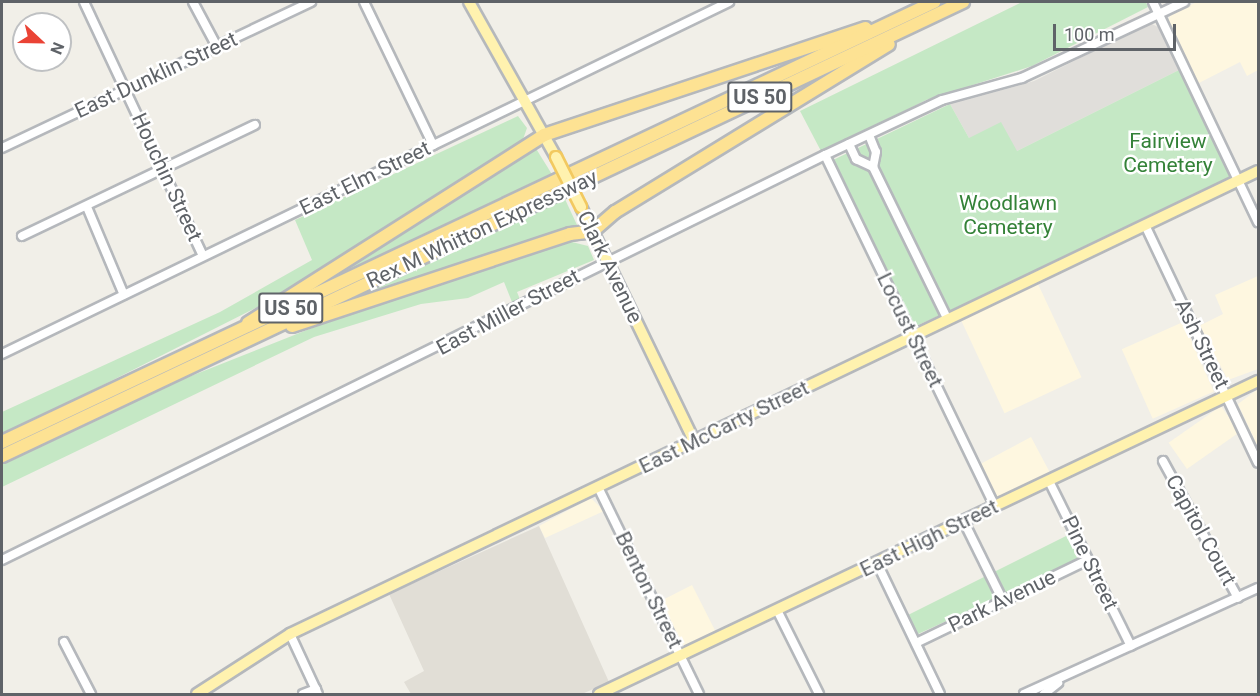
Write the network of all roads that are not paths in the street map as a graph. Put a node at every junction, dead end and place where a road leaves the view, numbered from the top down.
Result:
1 (84, 2) edge
2 (193, 2) edge
3 (311, 2) edge
4 (364, 2) edge
5 (729, 2) edge
6 (934, 2) edge
7 (963, 2) edge
8 (1153, 2) edge
9 (1184, 2) edge
10 (471, 3) edge
11 (1158, 14) junction
12 (926, 19) junction
13 (893, 21) junction
14 (217, 47) junction
15 (125, 87) junction
16 (526, 104) junction
17 (255, 125) dead end
18 (544, 135) junction
19 (868, 135) junction
20 (849, 144) junction
21 (433, 146) junction
22 (2, 149) edge
23 (825, 155) junction
24 (873, 167) junction
25 (163, 171) junction
26 (1258, 171) edge
27 (1239, 180) junction
28 (87, 207) junction
29 (1258, 222) edge
30 (1145, 225) junction
31 (593, 231) junction
32 (22, 236) dead end
33 (203, 255) junction
34 (607, 261) junction
35 (124, 295) junction
36 (948, 320) junction
37 (913, 336) junction
38 (240, 338) junction
39 (2, 354) edge
40 (1258, 381) edge
41 (1227, 396) junction
42 (694, 441) junction
43 (2, 442) edge
44 (2, 456) edge
45 (1163, 461) dead end
46 (1258, 463) edge
47 (1049, 481) junction
48 (598, 487) junction
49 (995, 506) junction
50 (964, 522) junction
51 (1088, 560) junction
52 (2, 561) edge
53 (877, 563) junction
54 (1258, 588) edge
55 (1238, 598) junction
56 (1003, 601) junction
57 (777, 610) junction
58 (290, 634) junction
59 (64, 642) dead end
60 (916, 643) junction
61 (1131, 646) junction
62 (680, 654) junction
63 (1062, 680) junction
64 (317, 692) edge
65 (91, 694) edge
66 (197, 694) edge
67 (303, 694) edge
68 (599, 694) edge
69 (699, 694) edge
70 (819, 694) edge
71 (940, 694) edge
72 (1024, 694) edge
73 (1044, 694) edge

1 - 15 street, Houchin Street
2 - 14 street
3 - 14 street, East Dunklin Street
4 - 21 street
5 - 16 street, East Elm Street
6 - 13 highway, Rex M Whitton Expressway / US 50
7 - 12 highway, Rex M Whitton Expressway / US 50
8 - 11 street
9 - 11 street, East Miller Street
10 - 16 main road, Clark Avenue
11 - 19 street, East Miller Street
11 - 27 street
12 - 31 highway
12 - 38 highway, Rex M Whitton Expressway / US 50
13 - 18 highway
13 - 38 highway, Rex M Whitton Expressway / US 50
14 - 15 street, East Dunklin Street
15 - 22 street, East Dunklin Street
15 - 25 street, Houchin Street
16 - 18 main road, Clark Avenue
16 - 21 street, East Elm Street
17 - 25 street
18 - 31 main road, Clark Avenue, bridge
18 - 38 highway
19 - 20 street, East Miller Street
19 - 24 street
20 - 23 street, East Miller Street
20 - 24 street
21 - 33 street, East Elm Street
23 - 34 street, East Miller Street
23 - 37 street, Locust Street
24 - 36 street
25 - 28 street
25 - 33 street, Houchin Street
26 - 27 main road, East McCarty Street
27 - 29 street
27 - 30 main road, East McCarty Street
28 - 32 street
28 - 35 street
30 - 36 main road, East McCarty Street
30 - 41 street, Ash Street
31 - 34 main road, Clark Avenue
31 - 38 highway
33 - 35 street, East Elm Street
34 - 42 main road, Clark Avenue
34 - 52 street, East Miller Street
35 - 39 street, East Elm Street
36 - 37 main road, East McCarty Street
37 - 42 main road, East McCarty Street
37 - 49 street, Locust Street
38 - 43 highway, Rex M Whitton Expressway / US 50
38 - 44 highway, Rex M Whitton Expressway / US 50
40 - 41 main road, East High Street
41 - 46 street, Ash Street
41 - 47 main road, East High Street
42 - 48 main road, East McCarty Street
45 - 55 street, Capitol Court
47 - 49 main road, East High Street
47 - 51 street, Pine Street
48 - 58 main road, East McCarty Street
48 - 62 street, Benton Street
49 - 50 main road, East High Street
50 - 53 main road, East High Street
50 - 56 street
51 - 56 street, Park Avenue
51 - 61 street, Pine Street
53 - 57 main road, East High Street
53 - 60 street
54 - 55 street
55 - 61 street
56 - 60 street, Park Avenue
57 - 62 main road, East High Street
57 - 70 street
58 - 64 street
58 - 66 main road, East McCarty Street
59 - 65 street
60 - 71 street
61 - 63 street
62 - 68 main road, East High Street
62 - 69 street, Benton Street
63 - 72 street
63 - 73 street
64 - 67 street

